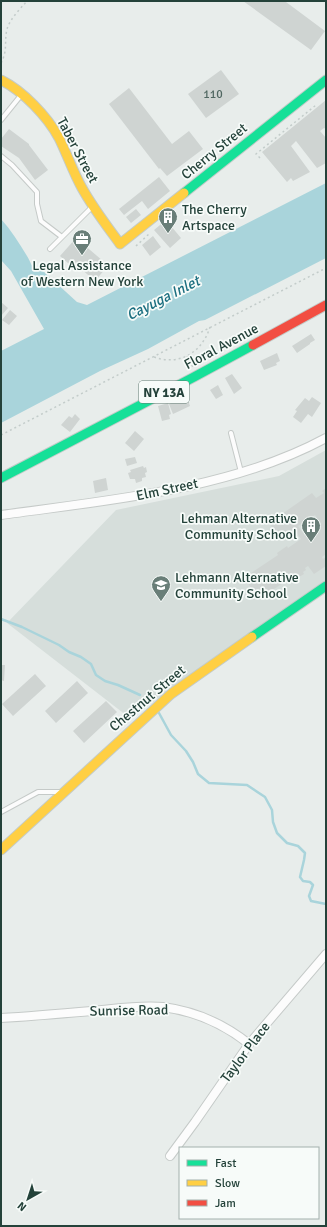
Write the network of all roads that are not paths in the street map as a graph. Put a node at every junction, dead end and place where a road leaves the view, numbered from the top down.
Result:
1 (1, 80) edge
2 (326, 80) edge
3 (22, 94) junction
4 (1, 120) edge
5 (1, 156) edge
6 (93, 206) junction
7 (62, 237) junction
8 (120, 244) joint
9 (50, 249) dead end
10 (326, 305) edge
11 (231, 433) dead end
12 (326, 438) edge
13 (240, 472) junction
14 (1, 478) edge
15 (1, 516) edge
16 (326, 586) edge
17 (62, 792) junction
18 (1, 812) edge
19 (1, 850) edge
20 (326, 954) edge
21 (1, 1018) edge
22 (249, 1044) junction
23 (170, 1156) dead end

1 - 3 street, Taber Street
2 - 8 street, Cherry Street
3 - 4 lane
3 - 6 street, Taber Street
5 - 7 lane
6 - 7 lane
6 - 8 street, Taber Street
7 - 9 lane
10 - 14 street, Floral Avenue / NY 13A
11 - 13 lane
12 - 13 street, Elm Street
13 - 15 street, Elm Street
16 - 17 street, Chestnut Street
17 - 18 lane
17 - 19 street, Chestnut Street
20 - 22 street, Taylor Place
21 - 22 street, Sunrise Road
22 - 23 street, Taylor Place

